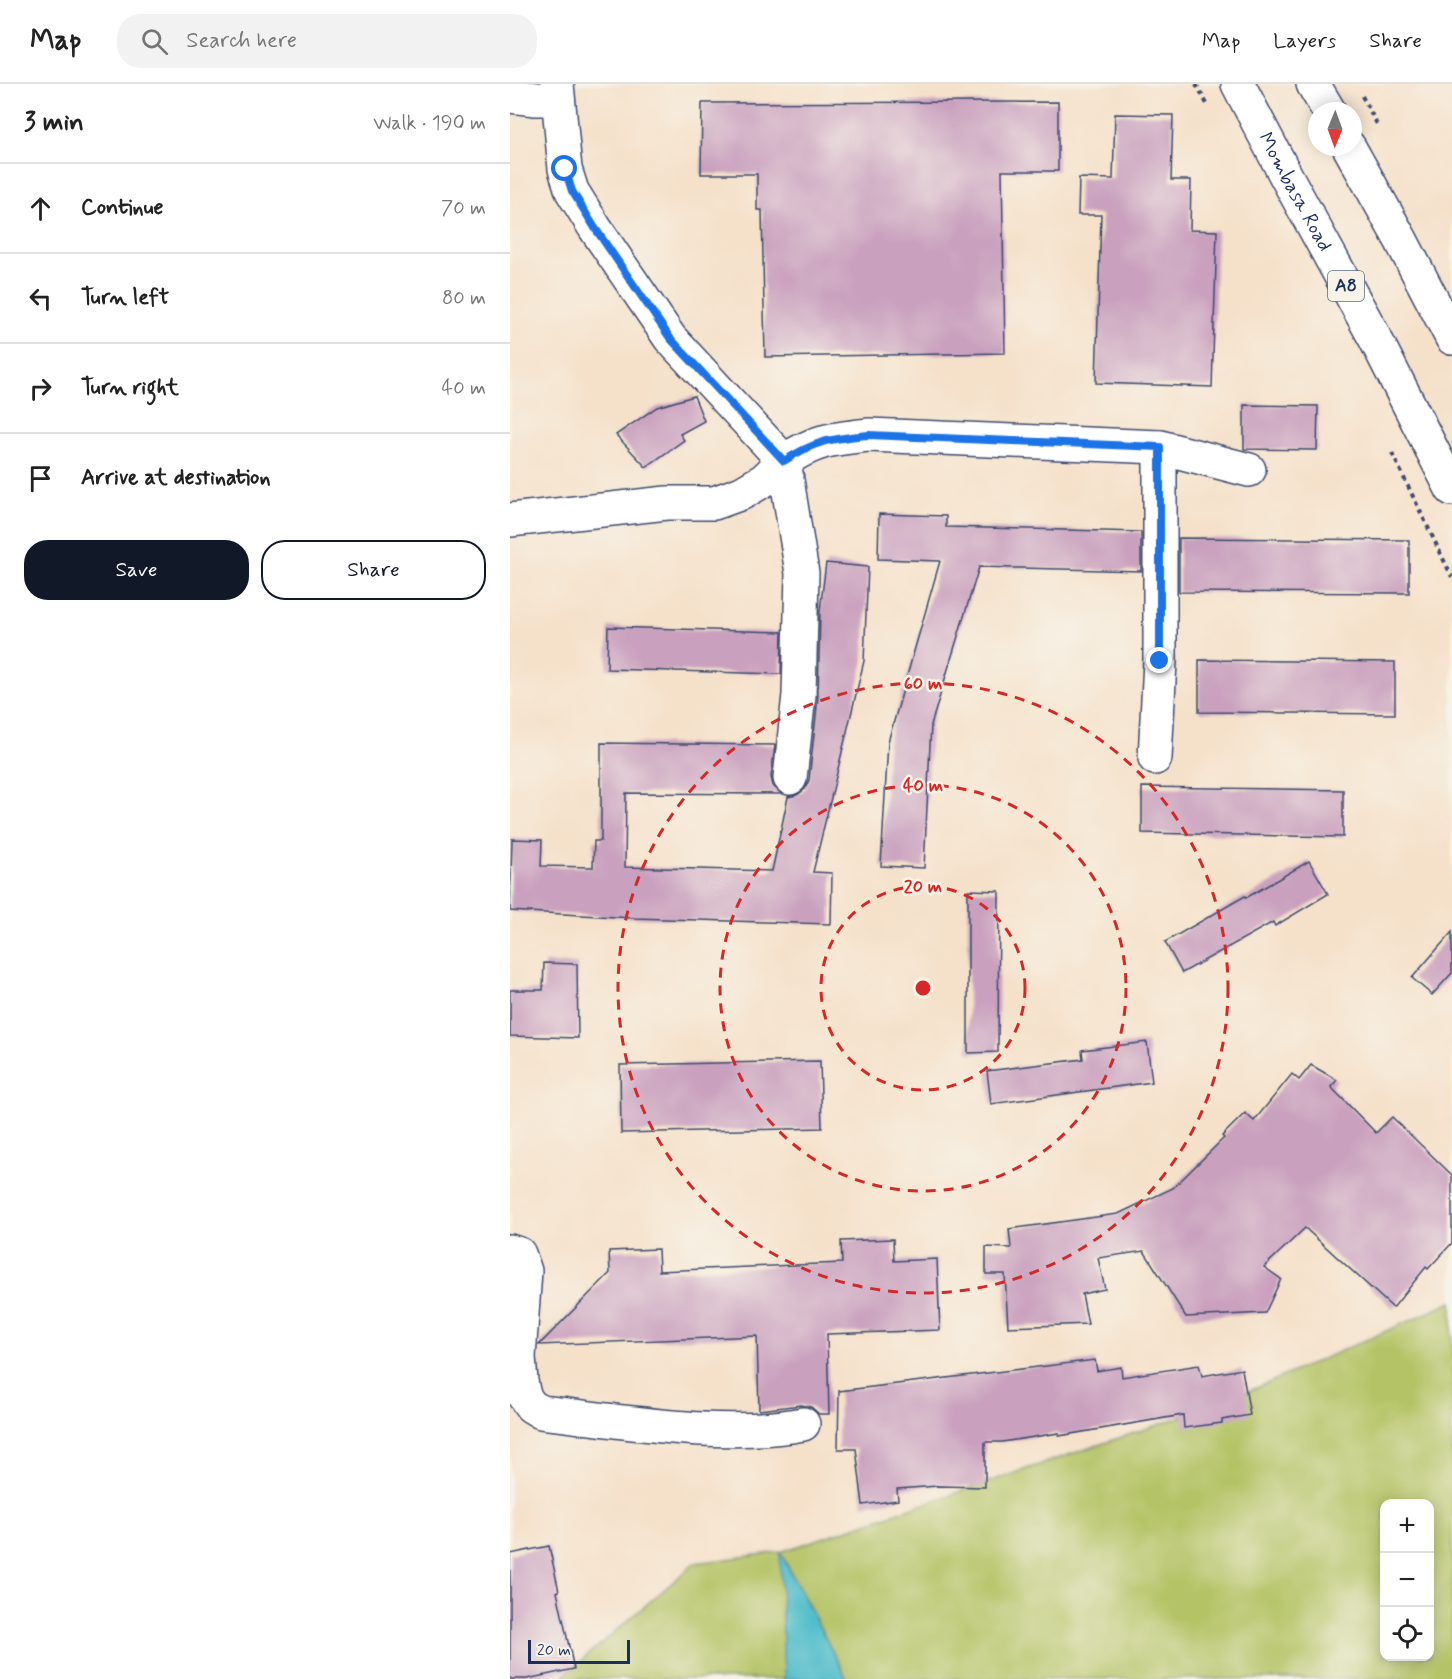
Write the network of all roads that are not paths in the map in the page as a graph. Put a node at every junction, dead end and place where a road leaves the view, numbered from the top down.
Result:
1 (1238, 84) edge
2 (1313, 84) edge
3 (557, 92) edge
4 (510, 96) edge
5 (1324, 102) edge
6 (1354, 156) edge
7 (1452, 338) edge
8 (1160, 447) junction
9 (784, 461) junction
10 (1249, 470) dead end
11 (1452, 489) edge
12 (510, 520) edge
13 (1155, 758) dead end
14 (790, 778) dead end
15 (510, 1251) edge
16 (803, 1424) dead end

1 - 11 main road, Mombasa Road / A8
2 - 5 main road
3 - 4 main road
3 - 9 main road
6 - 7 main road
8 - 9 main road
8 - 10 main road
8 - 13 main road
9 - 12 main road
9 - 14 main road
15 - 16 main road

